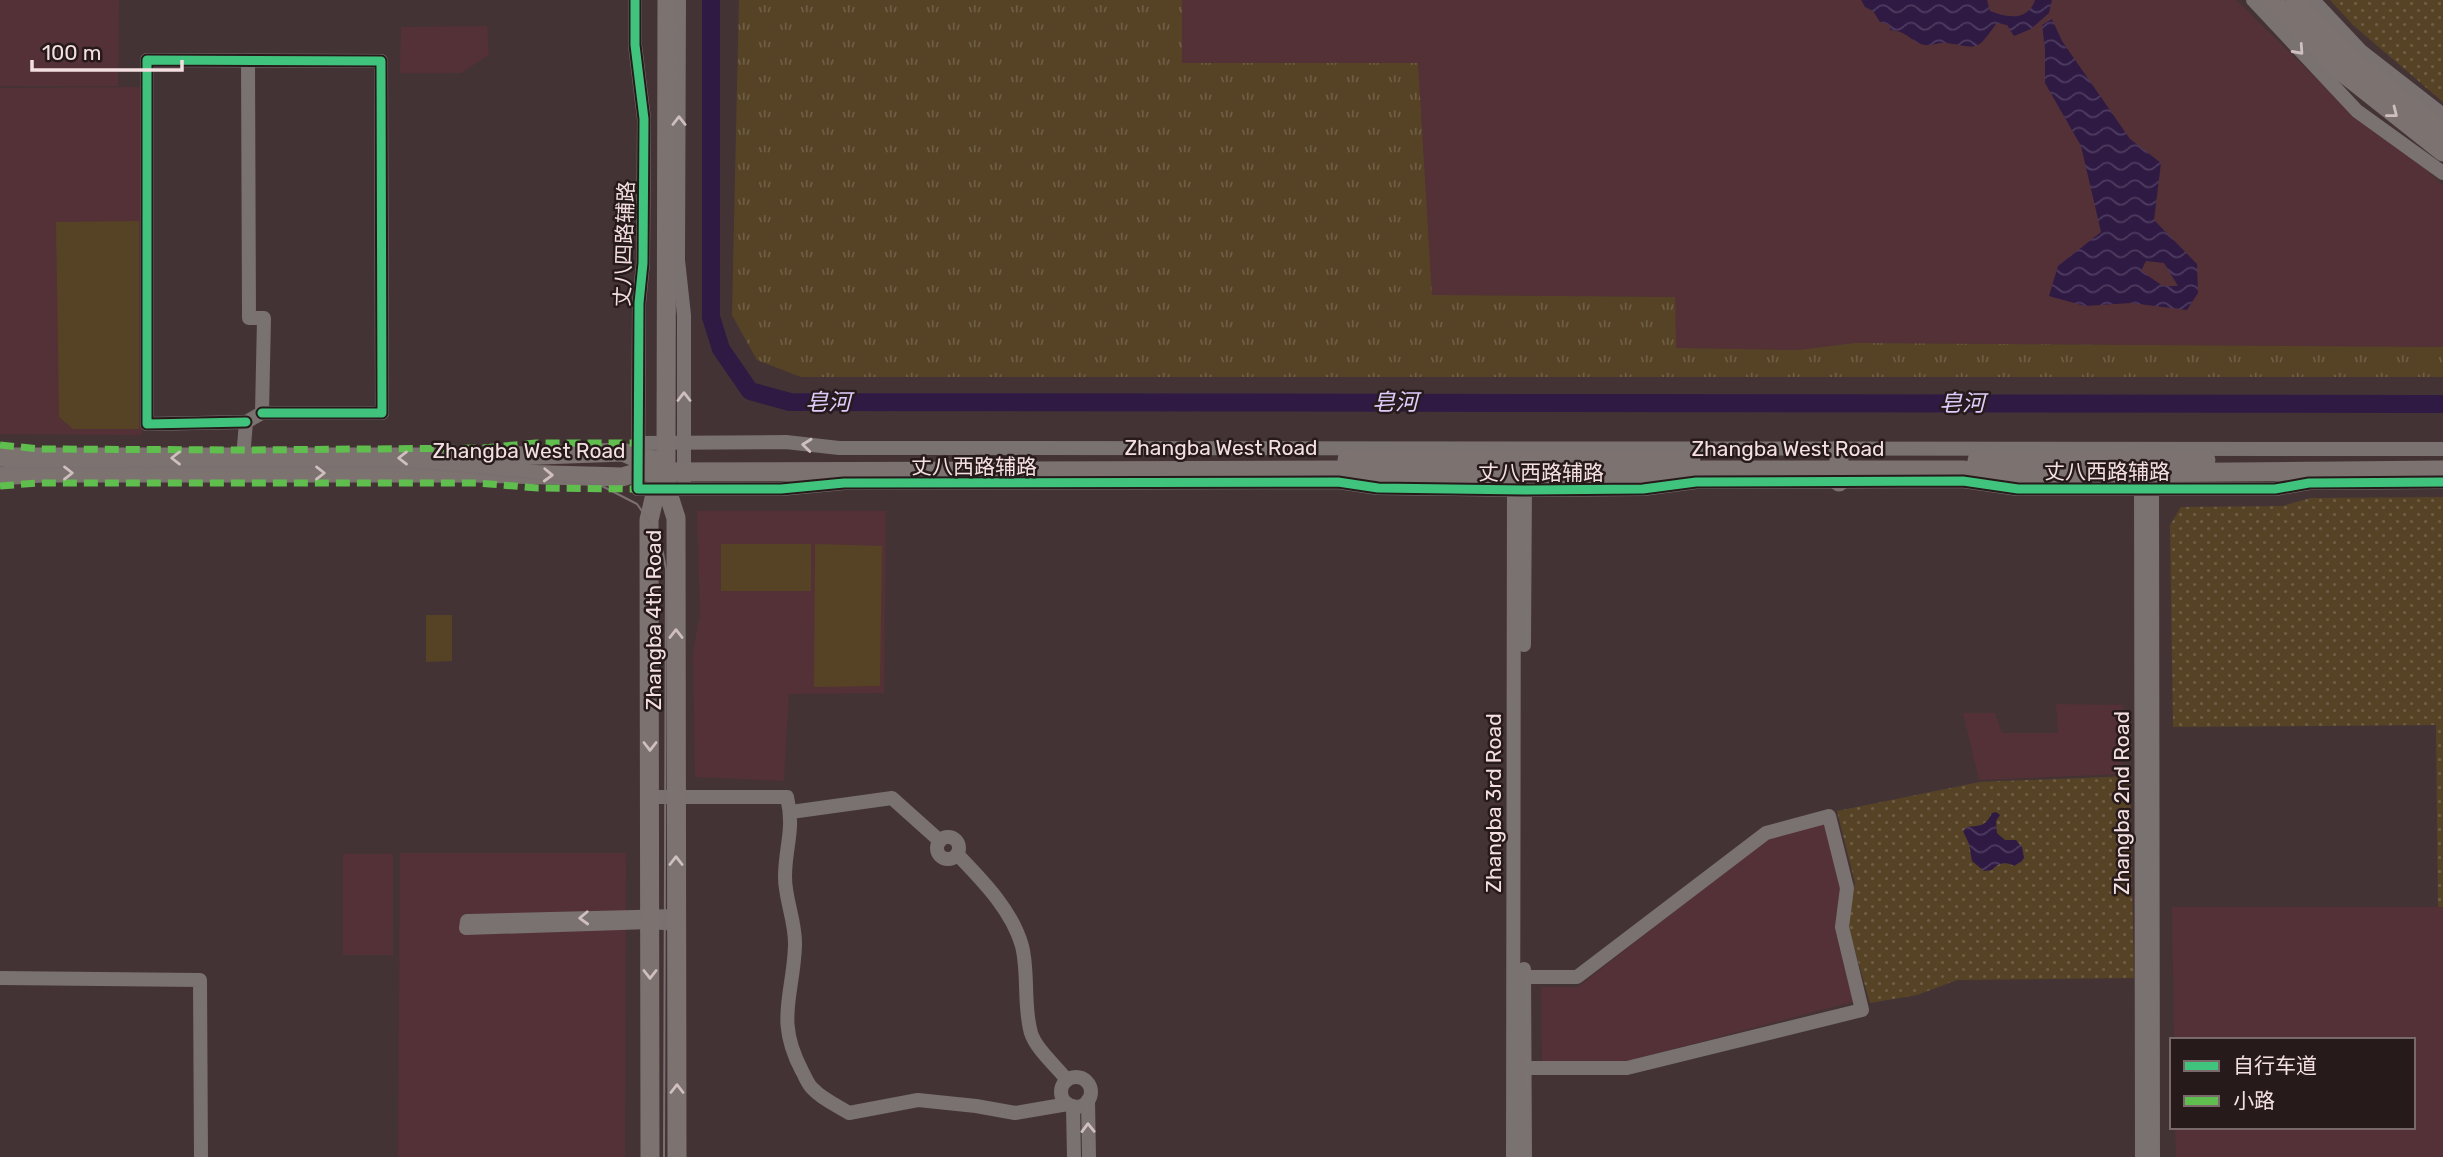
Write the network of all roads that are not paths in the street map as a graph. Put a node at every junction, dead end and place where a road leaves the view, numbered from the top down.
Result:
1 (635, 0) edge
2 (655, 0) edge
3 (667, 0) edge
4 (679, 0) edge
5 (2253, 0) edge
6 (2272, 0) edge
7 (2295, 0) edge
8 (2313, 0) edge
9 (248, 61) junction
10 (2443, 115) edge
11 (2443, 132) edge
12 (2443, 152) edge
13 (2443, 173) edge
14 (262, 413) junction
15 (246, 422) junction
16 (2443, 449) edge
17 (0, 457) edge
18 (243, 458) junction
19 (2443, 460) edge
20 (1839, 465) junction
21 (661, 466) junction
22 (2147, 468) junction
23 (2443, 470) edge
24 (1519, 471) junction
25 (0, 476) edge
26 (2443, 482) edge
27 (676, 796) junction
28 (650, 797) junction
29 (791, 812) junction
30 (650, 919) junction
31 (677, 920) junction
32 (1524, 977) junction
33 (0, 978) edge
34 (1525, 1068) junction
35 (1067, 1080) junction
36 (1088, 1100) junction
37 (1070, 1105) junction
38 (201, 1157) edge
39 (650, 1157) edge
40 (677, 1157) edge
41 (1073, 1157) edge
42 (1089, 1157) edge
43 (1513, 1157) edge
44 (1525, 1157) edge
45 (2143, 1157) edge
46 (2153, 1157) edge

1 - 21 street, 丈八四路辅路
2 - 21 main road, Zhangba 4th Road
3 - 21 main road, Zhangba 4th Road
21 -> 4 street
5 -> 13 street
6 -> 12 main road
7 - 11 main road
8 - 10 street
9 - 14 street
9 - 14 street
9 - 15 street
14 - 15 street
15 - 18 street
16 - 22 street, 丈八西路辅路
18 -> 17 main road, Zhangba West Road
21 -> 18 main road, Zhangba West Road
19 - 22 main road, Zhangba West Road
20 - 22 main road, Zhangba West Road
20 - 24 main road, Zhangba West Road
20 - 24 street, 丈八西路辅路
21 - 24 main road, Zhangba West Road
21 - 24 street, 丈八西路辅路
25 -> 21 main road, Zhangba West Road
27 -> 21 main road, Zhangba 4th Road
21 -> 28 main road, Zhangba 4th Road
22 - 23 main road, Zhangba West Road
22 - 26 street, 丈八西路辅路
22 - 45 street, Zhangba 2nd Road
22 - 46 street, Zhangba 2nd Road
24 - 32 street, Zhangba 3rd Road
24 - 43 street, Zhangba 3rd Road
27 - 28 street
27 - 29 street
31 -> 27 main road, Zhangba 4th Road
28 - 30 main road, Zhangba 4th Road
29 - 35 street
29 - 37 street
30 -> 30 street
30 - 31 street
30 -> 39 main road, Zhangba 4th Road
40 -> 31 main road, Zhangba 4th Road
32 - 34 street, Zhangba 3rd Road
32 - 34 street
33 - 38 street
34 - 44 street, Zhangba 3rd Road
35 - 36 street
35 - 37 street
36 - 37 street
42 -> 36 street
37 - 41 street

